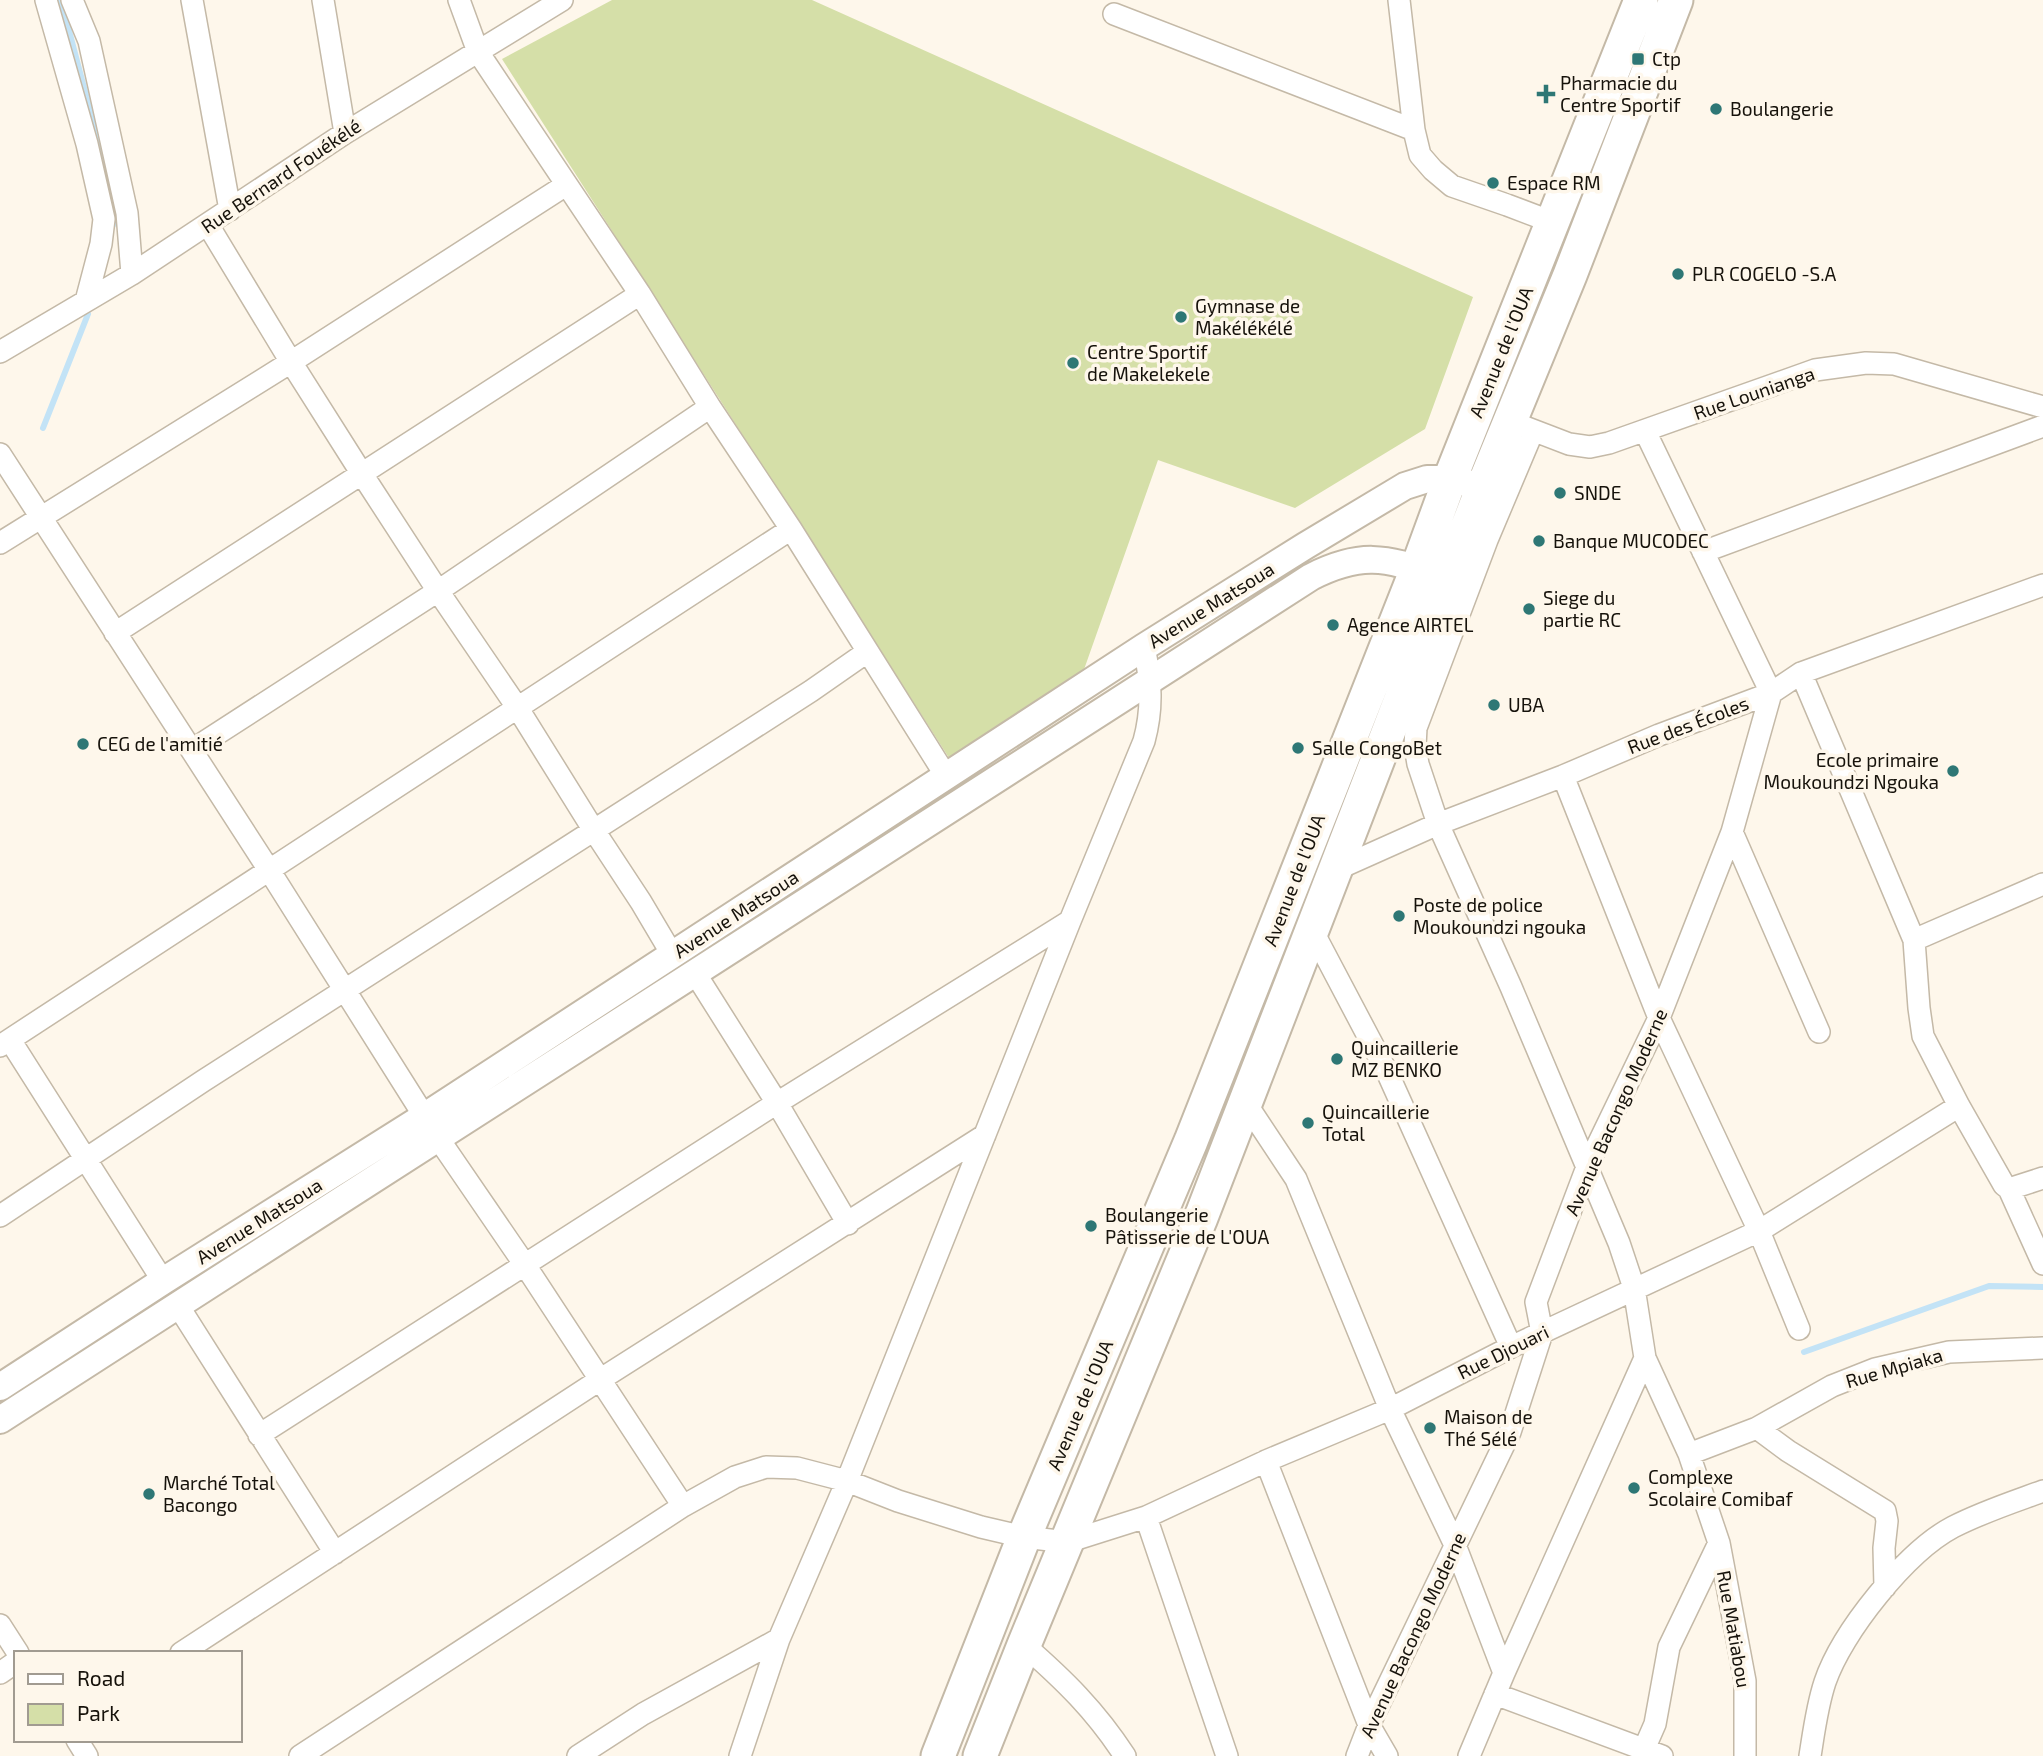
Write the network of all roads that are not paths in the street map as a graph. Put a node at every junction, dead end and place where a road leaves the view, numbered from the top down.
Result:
1 (46, 0) edge
2 (72, 0) edge
3 (192, 0) edge
4 (323, 0) edge
5 (459, 0) edge
6 (562, 0) edge
7 (1399, 0) edge
8 (1641, 0) edge
9 (1676, 0) edge
10 (1114, 14) dead end
11 (478, 52) junction
12 (1414, 130) junction
13 (345, 132) junction
14 (566, 185) junction
15 (230, 210) junction
16 (1552, 222) junction
17 (208, 225) junction
18 (132, 274) junction
19 (640, 294) junction
20 (86, 301) junction
21 (0, 352) edge
22 (291, 362) junction
23 (710, 407) junction
24 (2043, 407) edge
25 (1522, 426) junction
26 (2043, 426) edge
27 (1645, 431) junction
28 (0, 454) edge
29 (362, 474) junction
30 (1450, 479) junction
31 (1483, 488) junction
32 (40, 517) junction
33 (791, 529) junction
34 (1477, 536) junction
35 (0, 543) edge
36 (1703, 552) junction
37 (1432, 574) junction
38 (2043, 585) edge
39 (438, 591) junction
40 (115, 633) junction
41 (1144, 647) junction
42 (867, 652) junction
43 (1801, 673) junction
44 (1151, 679) junction
45 (1771, 693) junction
46 (517, 707) junction
47 (1405, 723) junction
48 (192, 750) junction
49 (946, 776) junction
50 (1563, 776) junction
51 (1438, 824) junction
52 (593, 829) junction
53 (1731, 832) junction
54 (269, 870) junction
55 (1335, 870) junction
56 (2043, 884) edge
57 (1070, 921) junction
58 (1311, 929) junction
59 (1914, 940) junction
60 (673, 956) junction
61 (695, 973) junction
62 (345, 990) junction
63 (1659, 1018) junction
64 (1819, 1032) dead end
65 (5, 1043) edge
66 (1245, 1102) junction
67 (777, 1103) junction
68 (1959, 1106) junction
69 (432, 1127) junction
70 (985, 1135) junction
71 (86, 1159) junction
72 (1587, 1167) junction
73 (2043, 1178) edge
74 (2009, 1189) junction
75 (0, 1216) edge
76 (848, 1224) junction
77 (1759, 1231) junction
78 (262, 1234) junction
79 (2043, 1264) edge
80 (525, 1265) junction
81 (163, 1281) junction
82 (1634, 1288) junction
83 (177, 1304) junction
84 (1798, 1329) dead end
85 (1542, 1333) junction
86 (1511, 1347) junction
87 (2043, 1348) edge
88 (1645, 1358) junction
89 (601, 1379) junction
90 (0, 1387) edge
91 (1390, 1409) junction
92 (0, 1420) edge
93 (1757, 1428) junction
94 (259, 1435) junction
95 (1689, 1454) junction
96 (1266, 1461) junction
97 (848, 1481) junction
98 (2043, 1491) edge
99 (683, 1506) junction
100 (1146, 1517) junction
101 (1024, 1537) junction
102 (1067, 1542) junction
103 (1719, 1544) junction
104 (1455, 1545) junction
105 (335, 1553) junction
106 (1885, 1587) junction
107 (0, 1625) edge
108 (779, 1639) junction
109 (1024, 1645) junction
110 (17, 1651) edge
111 (184, 1651) edge
112 (1504, 1673) junction
113 (1495, 1694) junction
114 (1369, 1725) junction
115 (1649, 1753) edge
116 (300, 1756) edge
117 (578, 1756) edge
118 (740, 1756) edge
119 (938, 1756) edge
120 (980, 1756) edge
121 (1125, 1756) edge
122 (1227, 1756) edge
123 (1357, 1756) edge
124 (1387, 1756) edge
125 (1469, 1756) edge
126 (1745, 1756) edge
127 (1810, 1756) edge

1 - 20 street
2 - 18 street
3 - 15 street
4 - 13 street
5 - 11 street
6 - 11 street, Rue Bernard Fouékélé
7 - 12 street
8 - 16 main road, Avenue de l'OUA
9 - 25 main road, Avenue de l'OUA
10 - 12 street
11 - 13 street, Rue Bernard Fouékélé
11 - 14 street
12 - 16 street
13 - 15 street, Rue Bernard Fouékélé
14 - 19 street
14 - 22 street
15 - 17 street, Rue Bernard Fouékélé
16 - 30 main road, Avenue de l'OUA
17 - 18 street, Rue Bernard Fouékélé
17 - 22 street
18 - 20 street, Rue Bernard Fouékélé
19 - 23 street
19 - 29 street
20 - 21 street, Rue Bernard Fouékélé
22 - 29 street
22 - 32 street
23 - 33 street
23 - 39 street
24 - 27 street, Rue Lounianga
25 - 27 street, Rue Lounianga
25 - 31 main road, Avenue de l'OUA
25 - 34 street
26 - 36 street
27 - 36 street
28 - 32 street
29 - 39 street
29 - 40 street
30 - 31 street, Avenue Matsoua
30 - 37 main road, Avenue de l'OUA
30 - 41 street, Avenue Matsoua
31 - 34 main road, Avenue de l'OUA
32 - 35 street
32 - 40 street
33 - 42 street
33 - 46 street
34 - 37 main road, Avenue de l'OUA
34 - 47 street
36 - 45 street
37 - 44 street, Avenue Matsoua
37 - 47 main road, Avenue de l'OUA
37 - 101 main road, Avenue de l'OUA
38 - 43 street, Rue des Écoles
39 - 46 street
39 - 48 street
40 - 48 street
41 - 44 street
41 - 49 street, Avenue Matsoua
42 - 49 street
42 - 52 street
43 - 45 street, Rue des Écoles
43 - 59 street
44 - 57 street
44 - 61 street, Avenue Matsoua
45 - 50 street, Rue des Écoles
45 - 53 street, Avenue Bacongo Moderne
46 - 52 street
46 - 54 street
47 - 51 street, Rue Matiabou
47 - 55 main road, Avenue de l'OUA
48 - 54 street
49 - 60 street, Avenue Matsoua
50 - 51 street, Rue des Écoles
50 - 63 street
51 - 55 street, Rue des Écoles
51 - 72 street, Rue Matiabou
52 - 60 street
52 - 62 street
53 - 63 street, Avenue Bacongo Moderne
53 - 64 street
54 - 62 street
54 - 65 street
55 - 58 main road, Avenue de l'OUA
56 - 59 street
57 - 67 street
57 - 70 street
58 - 66 main road, Avenue de l'OUA
58 - 86 street
59 - 68 street
60 - 69 street, Avenue Matsoua
61 - 67 street
61 - 69 street, Avenue Matsoua
62 - 69 street
62 - 71 street
63 - 72 street, Avenue Bacongo Moderne
63 - 77 street
65 - 71 street
66 - 91 street
66 - 102 main road, Avenue de l'OUA
67 - 76 street
67 - 80 street
68 - 74 street
68 - 77 street, Rue Djouari
69 - 78 street, Avenue Matsoua
69 - 80 street
70 - 76 street
70 - 97 street
71 - 75 street
71 - 81 street
72 - 82 street, Rue Matiabou
72 - 85 street, Avenue Bacongo Moderne
73 - 74 street
74 - 79 street
76 - 89 street
77 - 82 street, Rue Djouari
77 - 84 street
78 - 81 street, Avenue Matsoua
78 - 83 street, Avenue Matsoua
80 - 89 street
80 - 94 street
81 - 90 street, Avenue Matsoua
82 - 85 street, Rue Djouari
82 - 88 street, Rue Matiabou
83 - 92 street, Avenue Matsoua
83 - 94 street
85 - 86 street, Rue Djouari
85 - 104 street, Avenue Bacongo Moderne
86 - 91 street, Rue Djouari
87 - 93 street, Rue Mpiaka
88 - 95 street, Rue Matiabou
88 - 112 street
89 - 99 street
89 - 105 street
91 - 96 street, Rue Djouari
91 - 104 street
93 - 95 street, Rue Mpiaka
93 - 106 street
94 - 105 street
95 - 103 street, Rue Matiabou
96 - 100 street, Rue Djouari
96 - 114 street
97 - 99 street, Rue Djouari
97 - 101 street, Rue Djouari
97 - 108 street
98 - 106 street
99 - 116 street, Rue Djouari
100 - 102 street, Rue Djouari
100 - 122 street
101 - 102 street, Rue Djouari
101 - 119 main road, Avenue de l'OUA
102 - 109 main road, Avenue de l'OUA
103 - 115 street
103 - 126 street, Rue Matiabou
104 - 112 street
104 - 114 street, Avenue Bacongo Moderne
105 - 111 street
106 - 127 street
107 - 110 street
108 - 117 street
108 - 118 street
109 - 120 main road, Avenue de l'OUA
109 - 121 street
112 - 113 street
113 - 115 street
113 - 125 street
114 - 123 street, Avenue Bacongo Moderne
114 - 124 street

